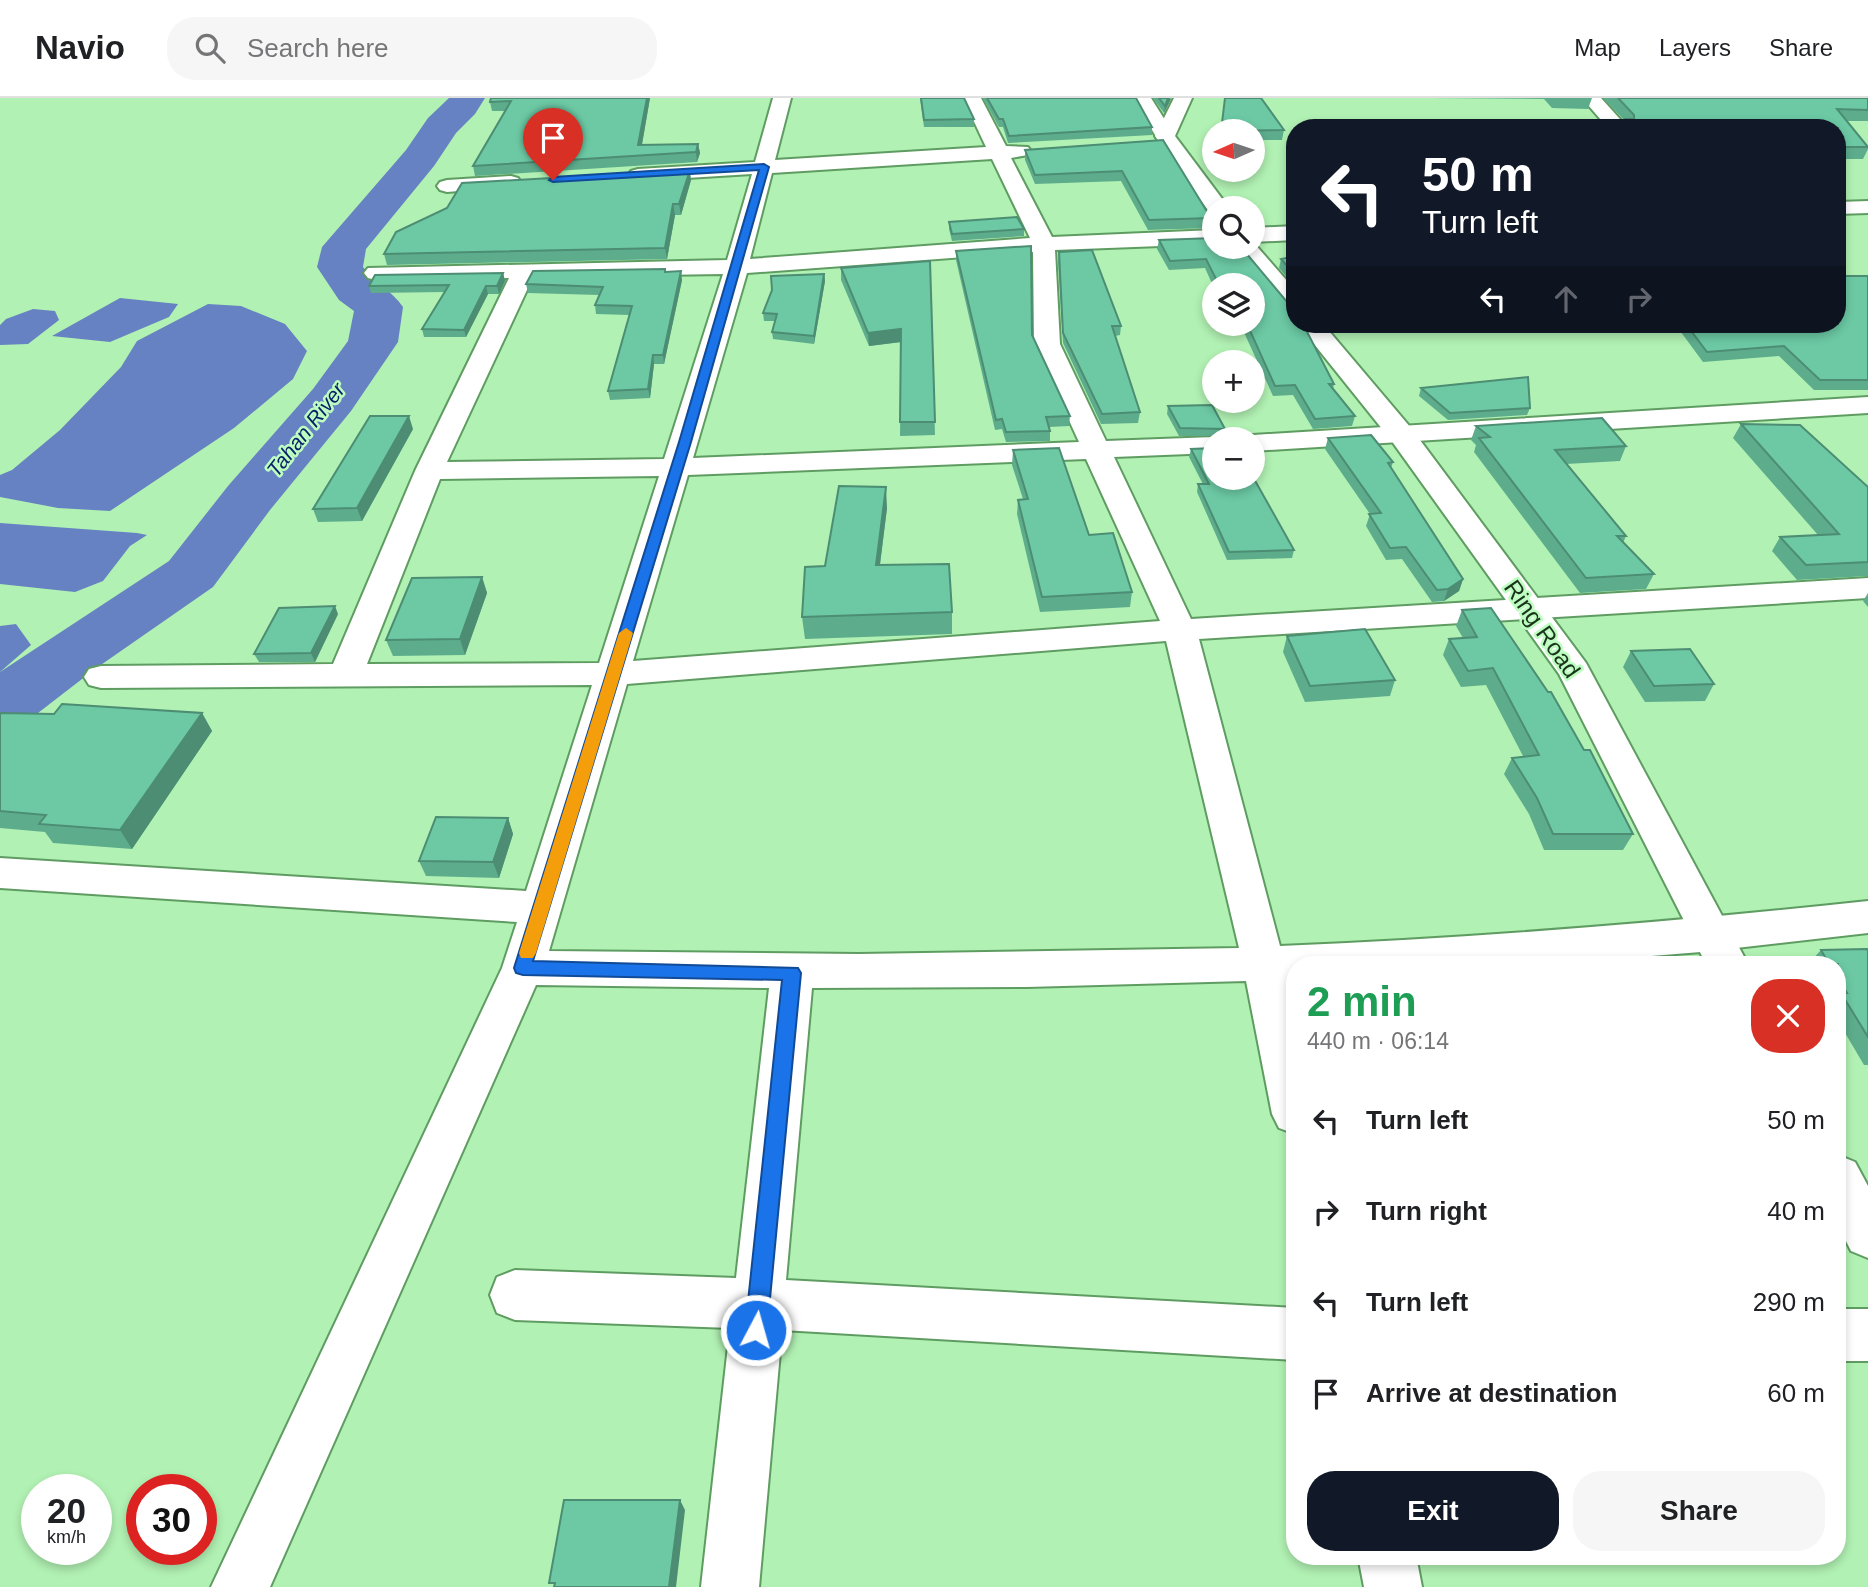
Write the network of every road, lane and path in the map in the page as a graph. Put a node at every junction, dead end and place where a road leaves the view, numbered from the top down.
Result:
1 (782, 98) edge
2 (972, 98) edge
3 (1142, 98) edge
4 (1183, 98) edge
5 (1591, 98) edge
6 (1611, 119) edge
7 (1167, 139) junction
8 (1143, 144) edge
9 (1038, 150) edge
10 (998, 152) junction
11 (764, 167) junction
12 (613, 176) edge
13 (530, 181) edge
14 (447, 186) dead end
15 (1209, 196) edge
16 (1868, 207) edge
17 (1846, 208) edge
18 (1286, 233) edge
19 (1265, 234) edge
20 (1202, 237) edge
21 (1044, 244) junction
22 (1257, 259) edge
23 (737, 267) junction
24 (524, 271) junction
25 (376, 273) edge
26 (1286, 294) edge
27 (1317, 333) edge
28 (1868, 405) edge
29 (1401, 434) junction
30 (1265, 442) edge
31 (1202, 446) edge
32 (1095, 452) junction
33 (677, 467) junction
34 (429, 471) junction
35 (1868, 588) edge
36 (1528, 608) junction
37 (1180, 630) junction
38 (613, 674) junction
39 (345, 676) junction
40 (100, 677) dead end
41 (0, 873) edge
42 (541, 908) junction
43 (1868, 917) edge
44 (1719, 950) edge
45 (1524, 956) edge
46 (1286, 963) edge
47 (1264, 964) junction
48 (523, 968) junction
49 (792, 973) junction
50 (1286, 1070) edge
51 (1846, 1192) edge
52 (1868, 1235) edge
53 (515, 1295) dead end
54 (758, 1304) junction
55 (1286, 1333) edge
56 (1846, 1335) edge
57 (1868, 1335) edge
58 (1389, 1565) edge
59 (240, 1587) edge
60 (730, 1587) edge
61 (1393, 1587) edge

1 - 11 street
2 - 10 street
3 - 7 street
4 - 7 street
5 - 6 street
7 - 8 street
7 - 15 street
9 - 10 street
10 - 11 street
10 - 21 street
11 - 12 street
11 - 23 street
13 - 14 street
16 - 17 street
18 - 19 street
20 - 21 street
21 - 23 street
21 - 32 street
22 - 26 street
23 - 24 street
23 - 33 street
24 - 25 street
24 - 34 street
27 - 29 street, Ring Road
28 - 29 street
29 - 30 street
29 - 36 street, Ring Road
31 - 32 street
32 - 33 street
32 - 37 street
33 - 34 street
33 - 38 street
34 - 39 street
35 - 36 street
36 - 37 street
36 - 44 street, Ring Road
37 - 38 street
37 - 47 street
38 - 39 street
38 - 42 street
39 - 40 street
41 - 42 street
42 - 48 street
43 - 44 street
44 - 45 street
46 - 47 street
47 - 49 street
47 - 50 street
48 - 49 street
48 - 59 street
49 - 54 street
51 - 52 street
53 - 54 street
54 - 55 street
54 - 60 street
56 - 57 street
58 - 61 street

